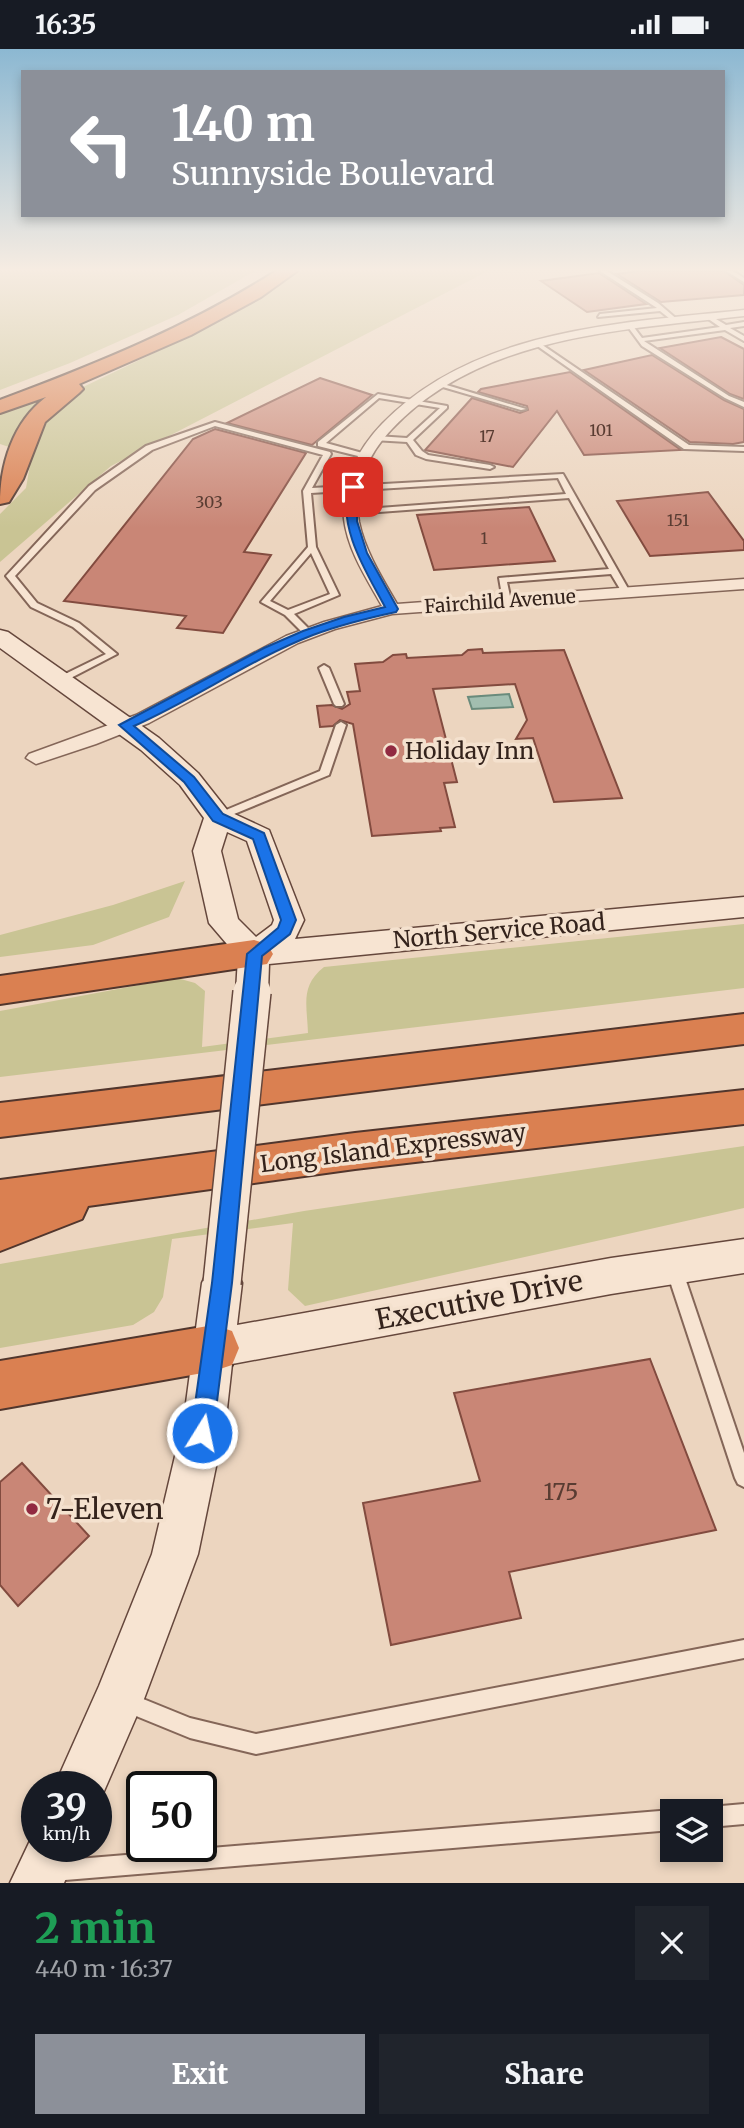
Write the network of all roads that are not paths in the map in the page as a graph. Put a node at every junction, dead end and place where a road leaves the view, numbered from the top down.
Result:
1 (100, 357) edge
2 (129, 357) edge
3 (499, 357) edge
4 (556, 357) edge
5 (662, 357) edge
6 (100, 369) junction
7 (438, 384) junction
8 (0, 396) edge
9 (413, 401) junction
10 (744, 405) edge
11 (0, 407) edge
12 (523, 409) dead end
13 (376, 438) junction
14 (409, 440) junction
15 (744, 449) edge
16 (9, 456) edge
17 (363, 456) junction
18 (491, 467) dead end
19 (353, 490) junction
20 (307, 491) junction
21 (571, 496) junction
22 (0, 497) edge
23 (352, 512) junction
24 (312, 547) junction
25 (614, 571) junction
26 (744, 584) edge
27 (626, 592) junction
28 (508, 601) junction
29 (392, 609) junction
30 (288, 613) junction
31 (307, 633) junction
32 (0, 637) edge
33 (324, 668) dead end
34 (62, 679) junction
35 (339, 705) dead end
36 (126, 725) junction
37 (341, 725) dead end
38 (36, 758) dead end
39 (218, 817) junction
40 (744, 907) edge
41 (254, 954) junction
42 (0, 990) edge
43 (744, 1029) edge
44 (744, 1107) edge
45 (0, 1120) edge
46 (117, 1184) junction
47 (0, 1199) edge
48 (0, 1231) edge
49 (744, 1256) edge
50 (673, 1265) junction
51 (214, 1348) junction
52 (0, 1385) edge
53 (744, 1478) edge
54 (744, 1649) edge
55 (119, 1699) junction
56 (87, 1771) edge
57 (744, 1814) edge
58 (723, 1816) edge
59 (660, 1821) edge
60 (44, 1867) edge

1 - 8 highway
2 - 6 highway
3 - 7 street
4 - 15 lane
5 - 10 lane
6 - 11 highway
6 - 16 highway
7 - 9 street
7 - 12 lane
9 - 13 street
9 - 14 lane
9 - 17 lane
13 - 14 lane
13 - 17 street
14 - 18 lane
16 - 22 highway
17 - 19 street
19 - 20 lane
19 - 21 lane
19 - 23 street
20 - 24 lane
20 - 34 lane
21 - 23 lane
21 - 25 lane
23 - 29 street
24 - 30 lane
24 - 30 lane
25 - 27 lane
25 - 28 lane
26 - 27 street, Fairchild Avenue
27 - 28 street, Fairchild Avenue
28 - 29 street, Fairchild Avenue
29 - 31 street, Fairchild Avenue
30 - 31 lane
31 - 36 street, Fairchild Avenue
32 - 34 main road
33 - 35 lane
34 - 36 main road
36 - 38 street, Fairchild Avenue
36 - 39 main road
37 - 39 lane
39 - 41 main road
39 - 41 main road
40 - 41 main road, North Service Road
41 - 42 highway
41 - 51 main road, bridge
43 - 45 highway
44 - 46 highway, Long Island Expressway
46 - 47 highway, Long Island Expressway
46 - 48 highway
49 - 50 main road, Executive Drive
50 - 51 main road, Executive Drive
50 - 53 lane
51 - 52 highway
51 - 55 main road
54 - 55 lane
55 - 56 main road
57 - 58 lane
59 - 60 lane

